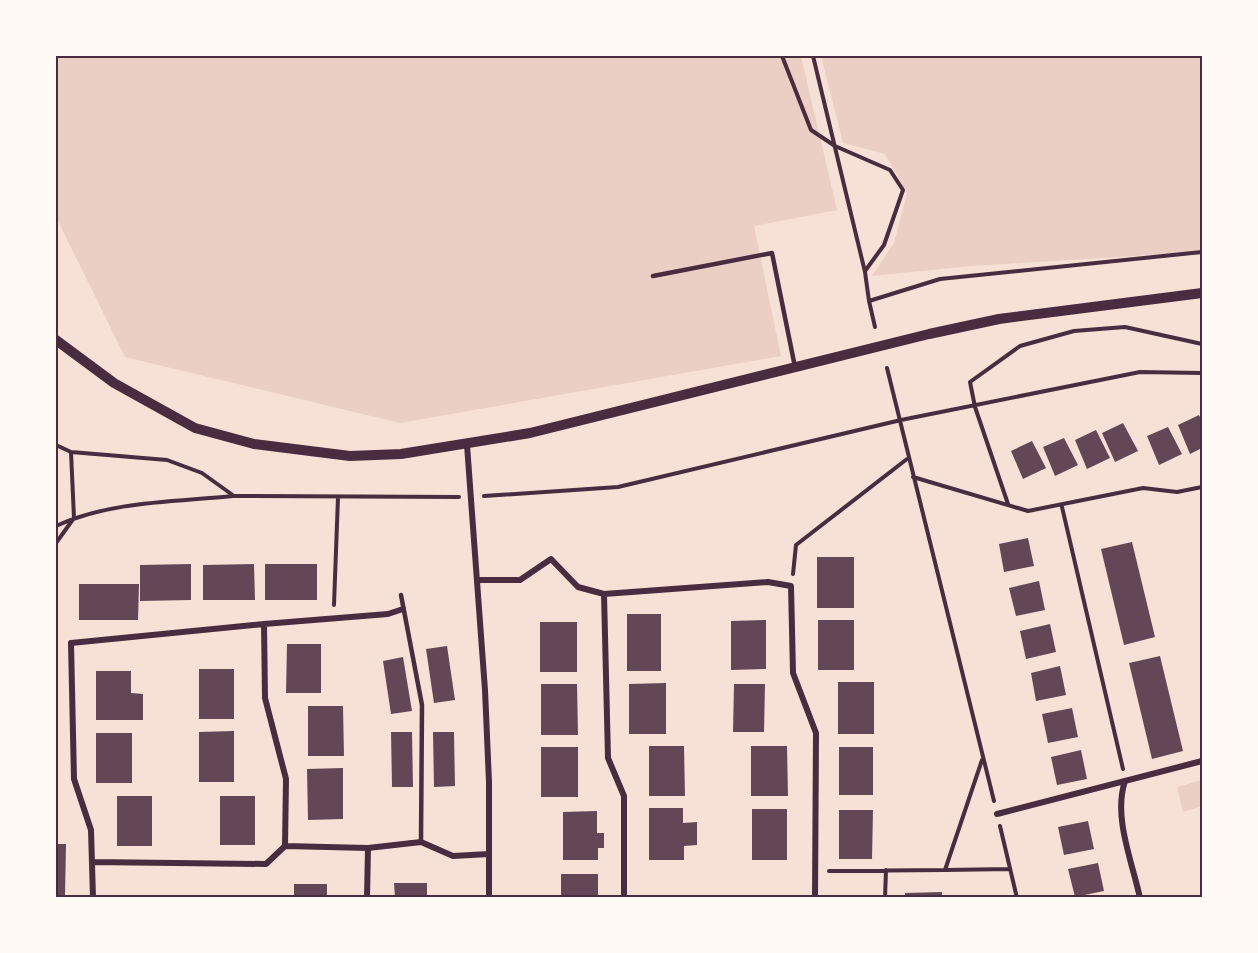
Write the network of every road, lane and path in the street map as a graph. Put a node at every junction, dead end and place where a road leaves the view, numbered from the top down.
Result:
1 (782, 56) edge
2 (813, 56) edge
3 (835, 146) junction
4 (1203, 252) edge
5 (865, 272) junction
6 (653, 276) dead end
7 (1203, 293) edge
8 (869, 302) junction
9 (875, 327) dead end
10 (56, 340) edge
11 (1203, 344) edge
12 (795, 367) junction
13 (887, 368) dead end
14 (1203, 373) edge
15 (975, 406) junction
16 (901, 420) junction
17 (56, 445) edge
18 (467, 445) junction
19 (71, 452) junction
20 (907, 459) junction
21 (913, 477) junction
22 (1203, 487) edge
23 (234, 496) junction
24 (338, 497) junction
25 (469, 497) junction
26 (1008, 504) junction
27 (1062, 507) junction
28 (74, 518) junction
29 (56, 526) edge
30 (56, 543) edge
31 (478, 580) junction
32 (791, 586) junction
33 (604, 594) junction
34 (401, 595) dead end
35 (403, 609) junction
36 (334, 618) junction
37 (264, 624) junction
38 (983, 759) junction
39 (1203, 761) edge
40 (1125, 781) junction
41 (997, 814) junction
42 (420, 842) junction
43 (285, 846) junction
44 (368, 848) junction
45 (489, 854) junction
46 (93, 862) junction
47 (1010, 868) junction
48 (886, 870) junction
49 (945, 870) junction
50 (815, 872) junction
51 (93, 897) edge
52 (367, 897) edge
53 (489, 897) edge
54 (624, 897) edge
55 (815, 897) edge
56 (885, 897) edge
57 (1017, 897) edge
58 (1140, 897) edge

1 - 3 path
2 - 3 path
3 - 5 path
3 - 5 path
4 - 8 path
5 - 8 path
6 - 12 lane
7 - 12 street
8 - 9 path
10 - 18 street
11 - 15 path
12 - 18 street
13 - 16 path
14 - 15 path
15 - 16 path
15 - 26 path
16 - 20 path
16 - 25 path
17 - 19 path
18 - 25 street
19 - 23 path
19 - 28 path
20 - 21 path
20 - 32 path
21 - 26 path
21 - 38 path
22 - 27 path
23 - 24 path
23 - 28 path
24 - 25 path
24 - 36 path
25 - 31 street
26 - 27 path
27 - 40 path
28 - 29 path
28 - 30 path
31 - 33 street
31 - 45 street
32 - 33 street
32 - 50 street
33 - 54 street
34 - 35 lane
35 - 36 street
35 - 42 lane
36 - 37 street
37 - 43 street
37 - 46 street
38 - 41 path
38 - 49 path
39 - 40 street
40 - 41 street
40 - 58 street
41 - 47 path
42 - 44 street
42 - 45 street
43 - 44 street
43 - 46 street
44 - 52 street
45 - 53 street
46 - 51 street
47 - 49 path
47 - 57 path
48 - 49 path
48 - 50 path
48 - 56 path
50 - 55 street

